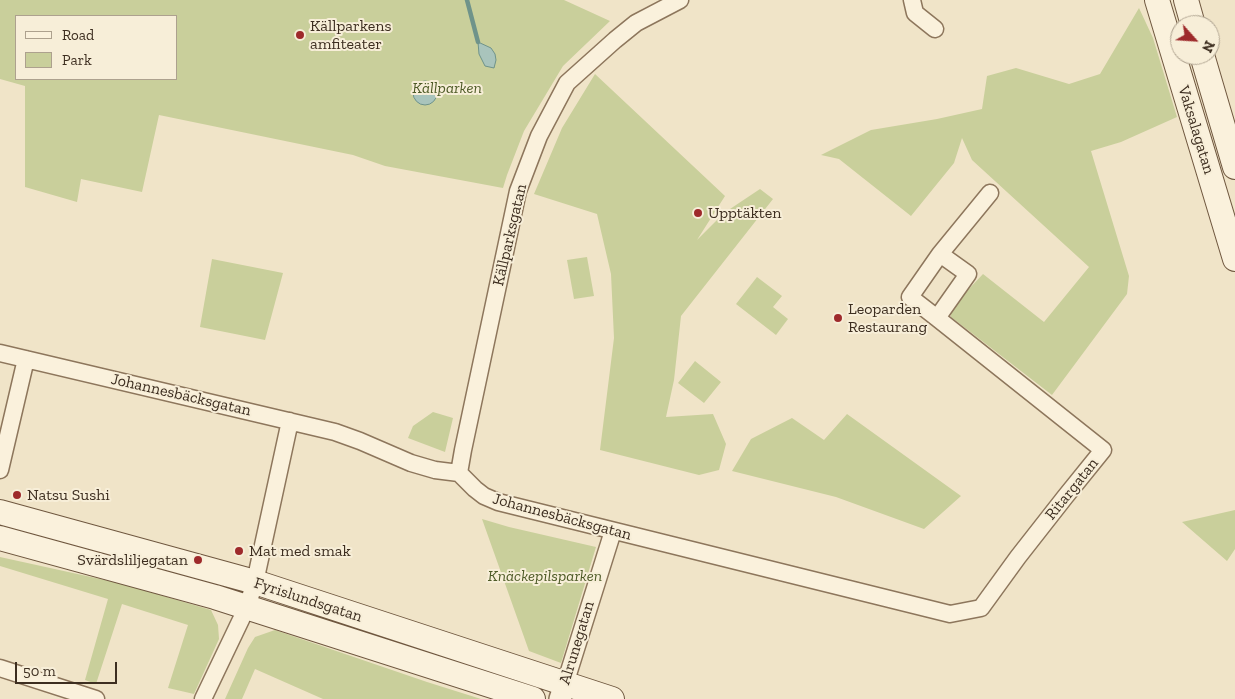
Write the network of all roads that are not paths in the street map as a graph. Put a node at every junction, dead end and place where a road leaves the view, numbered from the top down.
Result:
1 (680, 0) edge
2 (912, 0) edge
3 (1157, 0) edge
4 (1186, 0) edge
5 (1190, 15) edge
6 (935, 29) dead end
7 (1205, 65) edge
8 (1235, 167) edge
9 (990, 193) dead end
10 (940, 254) junction
11 (1235, 259) edge
12 (937, 318) junction
13 (0, 353) edge
14 (26, 359) junction
15 (290, 421) junction
16 (0, 470) edge
17 (459, 473) junction
18 (0, 512) edge
19 (613, 531) junction
20 (0, 538) edge
21 (255, 582) junction
22 (247, 607) junction
23 (960, 613) joint
24 (0, 668) edge
25 (562, 691) edge
26 (96, 699) edge
27 (203, 699) edge
28 (533, 699) edge
29 (612, 699) edge

1 - 17 street, Källparksgatan
2 - 6 street
3 - 11 main road, Vaksalagatan
4 - 5 main road
7 - 8 main road, Vaksalagatan
9 - 10 street, Ritargatan
10 - 12 street, Ritargatan
10 - 12 street
12 - 23 street, Ritargatan
13 - 14 street, Johannesbäcksgatan
14 - 15 street, Johannesbäcksgatan
14 - 16 street
15 - 17 street, Johannesbäcksgatan
15 - 21 street
17 - 19 street, Johannesbäcksgatan
18 - 21 main road, Fyrislundsgatan
19 - 23 street, Johannesbäcksgatan
19 - 25 street, Alrunegatan
20 - 22 main road, Fyrislundsgatan
21 - 22 street
21 - 25 main road, Fyrislundsgatan
22 - 27 street
22 - 28 main road, Fyrislundsgatan
24 - 26 street
25 - 29 main road, Fyrislundsgatan

